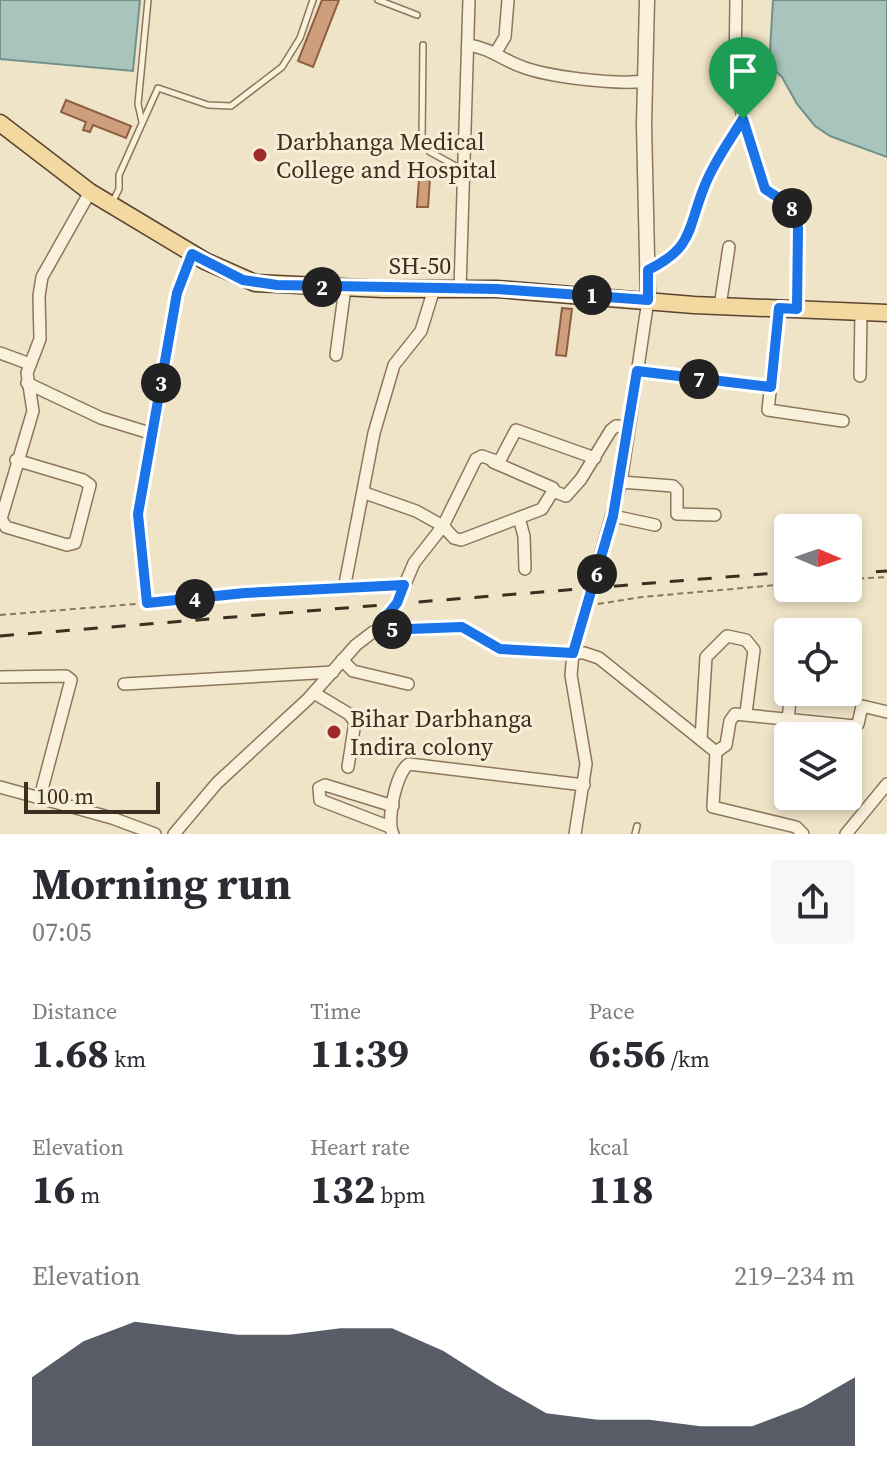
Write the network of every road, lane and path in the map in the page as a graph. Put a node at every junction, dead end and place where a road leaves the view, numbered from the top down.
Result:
1 (148, 0) edge
2 (313, 0) edge
3 (378, 0) edge
4 (469, 0) edge
5 (508, 0) edge
6 (647, 0) edge
7 (736, 0) edge
8 (417, 15) dead end
9 (423, 45) dead end
10 (468, 45) junction
11 (496, 52) junction
12 (645, 81) junction
13 (743, 119) junction
14 (0, 123) edge
15 (142, 123) junction
16 (464, 171) junction
17 (90, 192) junction
18 (111, 203) junction
19 (729, 247) dead end
20 (192, 254) junction
21 (648, 270) junction
22 (345, 288) junction
23 (434, 289) junction
24 (460, 289) junction
25 (648, 300) junction
26 (720, 306) junction
27 (779, 308) junction
28 (797, 309) junction
29 (861, 312) junction
30 (887, 313) edge
31 (0, 353) edge
32 (336, 355) dead end
33 (30, 364) junction
34 (637, 371) junction
35 (860, 376) dead end
36 (27, 383) junction
37 (771, 387) junction
38 (843, 421) dead end
39 (629, 427) junction
40 (153, 434) junction
41 (595, 458) junction
42 (16, 460) junction
43 (493, 462) junction
44 (621, 482) junction
45 (553, 488) dead end
46 (365, 493) junction
47 (715, 515) dead end
48 (613, 516) junction
49 (519, 518) junction
50 (655, 525) dead end
51 (443, 526) junction
52 (525, 569) dead end
53 (887, 577) edge
54 (862, 578) edge
55 (404, 585) junction
56 (774, 585) edge
57 (344, 589) junction
58 (147, 603) junction
59 (586, 608) junction
60 (0, 615) edge
61 (382, 630) junction
62 (573, 653) junction
63 (342, 660) junction
64 (333, 672) junction
65 (0, 677) edge
66 (124, 684) dead end
67 (408, 684) dead end
68 (314, 693) junction
69 (789, 706) edge
70 (887, 712) edge
71 (746, 713) junction
72 (788, 719) junction
73 (701, 739) junction
74 (716, 752) junction
75 (348, 767) dead end
76 (887, 784) edge
77 (584, 785) junction
78 (0, 787) edge
79 (40, 797) junction
80 (393, 806) junction
81 (637, 826) dead end
82 (392, 831) edge
83 (155, 834) edge
84 (174, 834) edge
85 (575, 834) edge
86 (635, 834) edge
87 (803, 834) edge
88 (846, 834) edge

1 - 15 lane
2 - 15 lane
3 - 8 lane
4 - 10 street
5 - 11 street
6 - 12 street
7 - 13 street
9 - 16 lane
10 - 11 street
10 - 16 street
11 - 12 street
12 - 21 street
13 - 21 street
13 - 28 street
14 - 17 main road, SH-50
15 - 18 lane
16 - 24 street
17 - 18 main road, SH-50
17 - 33 street
18 - 20 main road, SH-50
19 - 26 street
20 - 22 main road, SH-50
20 - 40 street
21 - 25 street
22 - 23 main road, SH-50
22 - 32 street
23 - 24 main road, SH-50
23 - 46 street
24 - 25 main road, SH-50
25 - 26 main road, SH-50
25 - 34 street
26 - 27 main road, SH-50
27 - 28 main road, SH-50
27 - 37 street
28 - 29 main road, SH-50
29 - 30 main road, SH-50
29 - 35 street
31 - 33 street
33 - 36 street
34 - 37 street
34 - 39 street
36 - 40 street
36 - 42 street
37 - 38 street
39 - 41 street
39 - 44 street
40 - 58 street
41 - 43 street
41 - 49 street
42 - 42 street
43 - 45 street
43 - 51 street
44 - 47 street
44 - 48 street
46 - 51 street
46 - 57 street
48 - 50 street
48 - 59 street
49 - 51 street
49 - 52 street
51 - 55 street
53 - 54 path
55 - 57 street
55 - 61 street
56 - 59 path
57 - 58 path
58 - 60 path
59 - 62 street
61 - 62 street
61 - 63 street
62 - 73 street
62 - 77 street
63 - 64 street
63 - 67 street
64 - 66 street
64 - 68 street
65 - 79 street
68 - 75 street
68 - 84 street
69 - 72 street
70 - 72 street
71 - 72 street
71 - 73 street
71 - 74 street
73 - 74 street
74 - 87 street
76 - 88 street
77 - 80 street
77 - 85 street
78 - 79 street
79 - 83 street
80 - 82 street
80 - 82 street
81 - 86 lane

